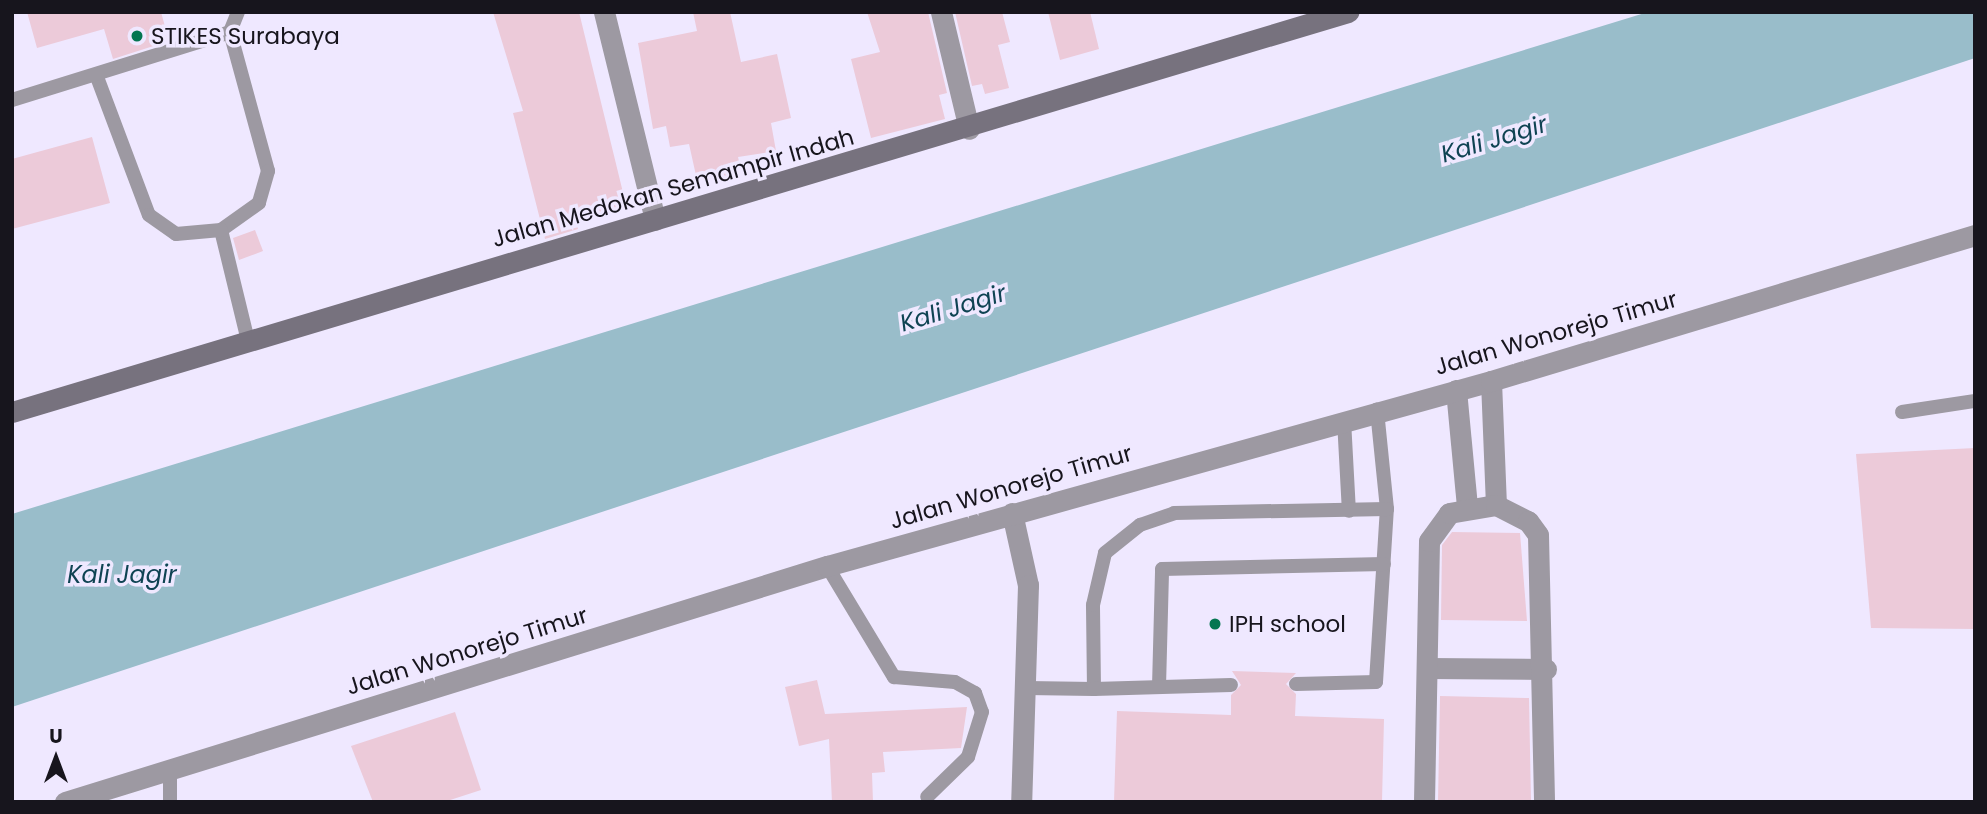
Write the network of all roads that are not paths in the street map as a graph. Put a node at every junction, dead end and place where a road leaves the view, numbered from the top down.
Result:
1 (238, 12) edge
2 (604, 12) edge
3 (941, 12) edge
4 (1348, 12) edge
5 (230, 33) junction
6 (97, 77) junction
7 (12, 100) edge
8 (970, 129) junction
9 (655, 220) junction
10 (221, 230) junction
11 (1975, 235) edge
12 (248, 341) junction
13 (1491, 381) junction
14 (1456, 390) junction
15 (1975, 401) edge
16 (1377, 410) junction
17 (12, 412) edge
18 (1902, 412) dead end
19 (1344, 420) junction
20 (1496, 505) junction
21 (1467, 507) junction
22 (1387, 509) junction
23 (1349, 511) junction
24 (1012, 513) junction
25 (1384, 564) junction
26 (827, 566) junction
27 (1427, 668) junction
28 (1546, 669) junction
29 (1296, 684) dead end
30 (1231, 685) dead end
31 (1159, 687) junction
32 (1027, 688) junction
33 (1094, 689) junction
34 (170, 771) junction
35 (926, 797) dead end
36 (65, 802) edge
37 (170, 802) edge
38 (1021, 802) edge
39 (1424, 802) edge
40 (1544, 802) edge

1 - 5 lane
2 - 9 street
3 - 8 street
4 - 8 street, Jalan Medokan Semampir Indah
5 - 6 lane
5 - 10 lane
6 - 7 lane
6 - 10 lane
8 - 9 street, Jalan Medokan Semampir Indah
9 - 12 street, Jalan Medokan Semampir Indah
10 - 12 lane
11 - 13 street, Jalan Wonorejo Timur
12 - 17 street, Jalan Medokan Semampir Indah
13 - 14 street, Jalan Wonorejo Timur
13 - 20 street
14 - 16 street, Jalan Wonorejo Timur
14 - 21 street
15 - 18 lane
16 - 19 street, Jalan Wonorejo Timur
16 - 22 lane
19 - 23 lane
19 - 24 street, Jalan Wonorejo Timur
20 - 21 street
20 - 28 street
21 - 27 street
22 - 23 lane
22 - 25 lane
23 - 33 lane
24 - 26 street, Jalan Wonorejo Timur
24 - 32 street
25 - 29 lane
25 - 31 lane
26 - 34 street, Jalan Wonorejo Timur
26 - 35 lane
27 - 28 street
27 - 39 street
28 - 40 street
30 - 31 lane
31 - 33 lane
32 - 33 lane
32 - 38 street
34 - 36 street, Jalan Wonorejo Timur
34 - 37 lane

